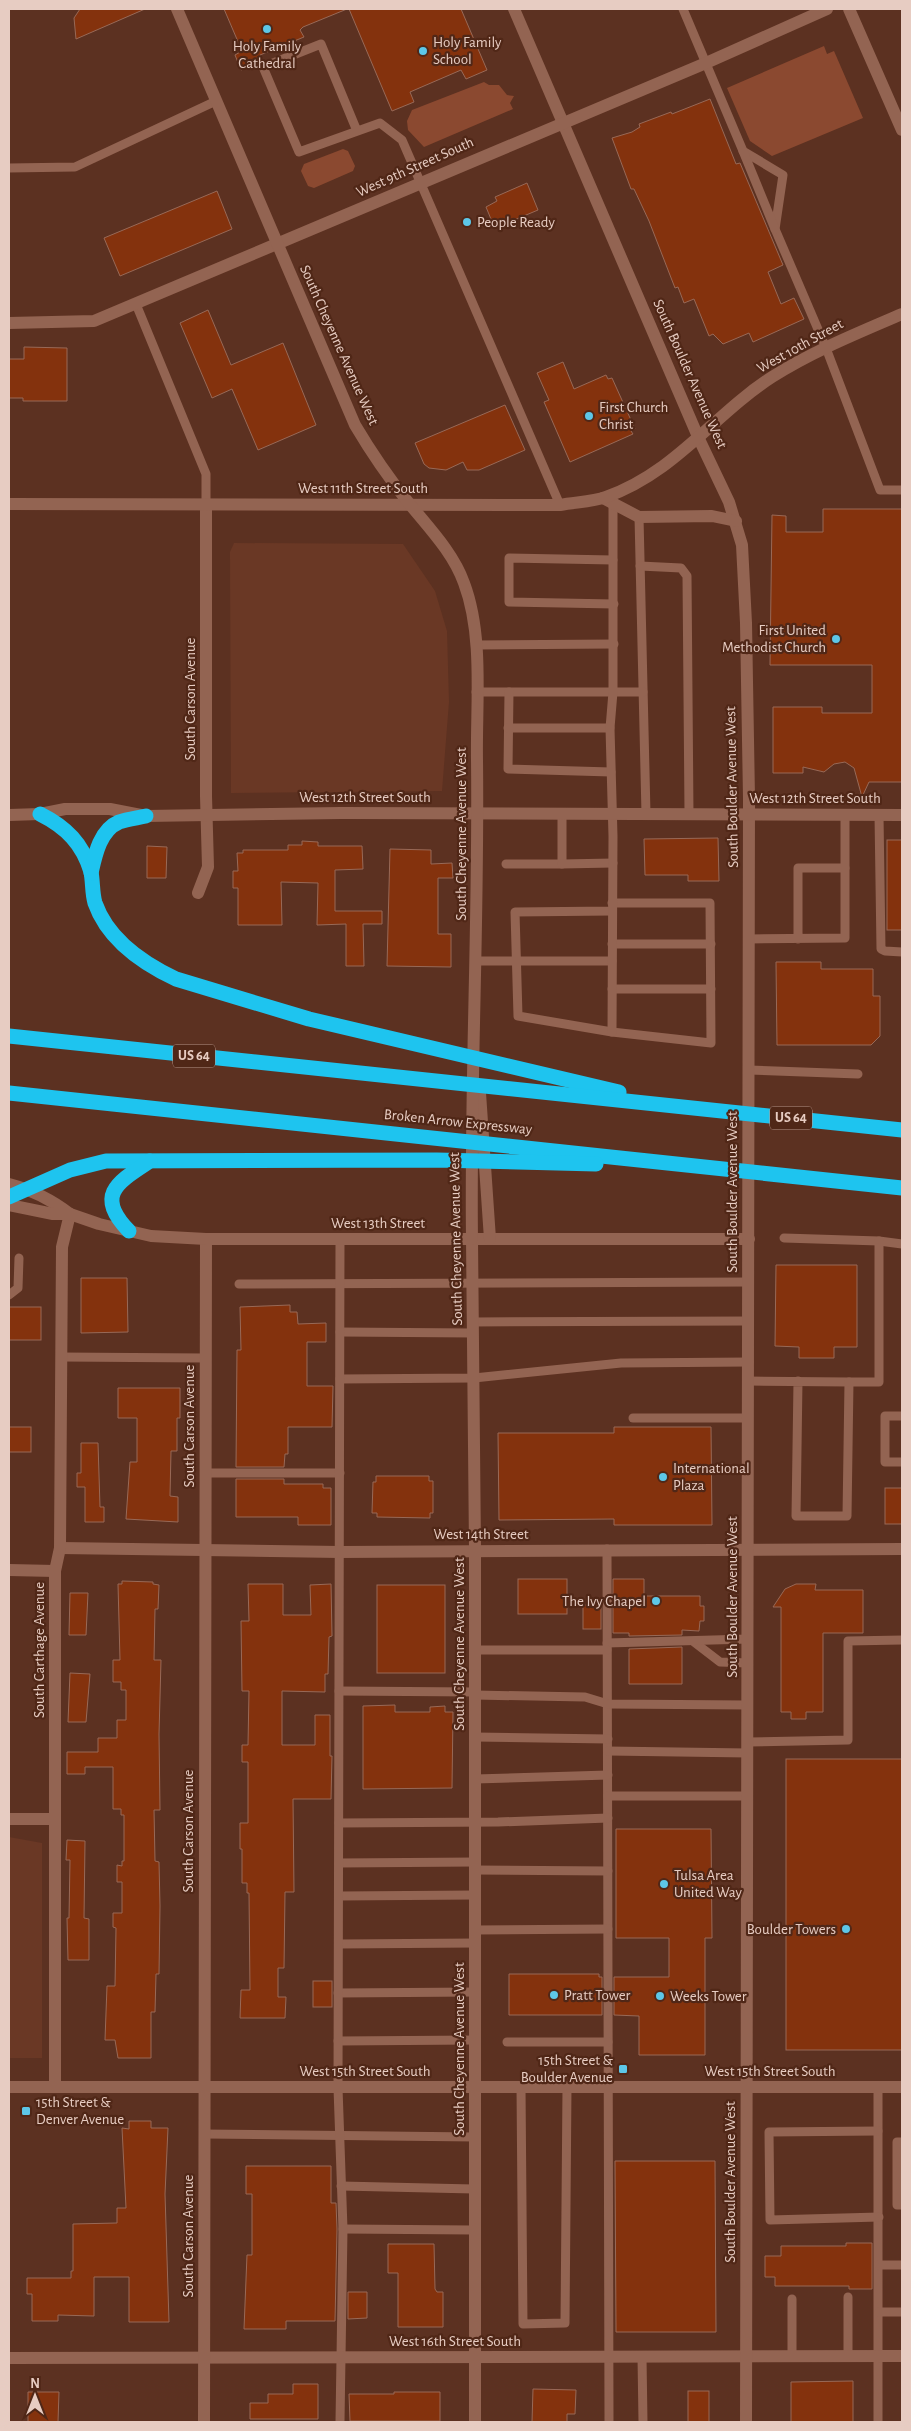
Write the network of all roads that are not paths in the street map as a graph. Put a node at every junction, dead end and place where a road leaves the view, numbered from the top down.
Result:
1 (178, 9) edge
2 (514, 9) edge
3 (683, 9) edge
4 (826, 9) edge
5 (849, 9) edge
6 (706, 63) junction
7 (216, 101) junction
8 (562, 122) junction
9 (902, 130) edge
10 (357, 131) junction
11 (743, 151) junction
12 (9, 168) edge
13 (420, 182) junction
14 (775, 228) junction
15 (278, 245) junction
16 (136, 304) junction
17 (902, 314) edge
18 (9, 323) edge
19 (826, 348) junction
20 (699, 439) junction
21 (902, 490) edge
22 (608, 500) junction
23 (9, 504) edge
24 (206, 504) junction
25 (410, 505) junction
26 (560, 505) junction
27 (639, 516) junction
28 (736, 521) junction
29 (613, 560) junction
30 (640, 566) junction
31 (614, 604) junction
32 (614, 644) junction
33 (476, 645) junction
34 (476, 692) junction
35 (509, 692) junction
36 (613, 692) junction
37 (643, 692) junction
38 (508, 728) junction
39 (610, 728) junction
40 (611, 772) junction
41 (9, 814) edge
42 (40, 814) junction
43 (206, 814) junction
44 (478, 814) junction
45 (562, 814) junction
46 (611, 814) junction
47 (646, 814) junction
48 (690, 814) junction
49 (749, 814) junction
50 (845, 815) junction
51 (880, 815) junction
52 (902, 815) edge
53 (146, 816) junction
54 (613, 863) junction
55 (506, 864) dead end
56 (562, 864) junction
57 (844, 868) junction
58 (90, 872) junction
59 (198, 893) dead end
60 (612, 907) junction
61 (749, 939) junction
62 (798, 939) junction
63 (612, 944) junction
64 (711, 944) junction
65 (902, 952) edge
66 (476, 961) junction
67 (517, 961) junction
68 (612, 961) junction
69 (612, 989) junction
70 (711, 989) junction
71 (612, 1032) junction
72 (476, 1033) junction
73 (9, 1036) edge
74 (858, 1074) dead end
75 (749, 1075) junction
76 (9, 1093) edge
77 (679, 1106) junction
78 (902, 1130) edge
79 (150, 1161) junction
80 (708, 1167) junction
81 (9, 1184) edge
82 (26, 1188) junction
83 (902, 1188) edge
84 (9, 1197) edge
85 (9, 1205) edge
86 (70, 1214) junction
87 (129, 1231) junction
88 (784, 1238) dead end
89 (340, 1239) junction
90 (472, 1239) junction
91 (490, 1239) junction
92 (206, 1240) junction
93 (749, 1240) junction
94 (880, 1241) junction
95 (902, 1244) edge
96 (18, 1258) dead end
97 (749, 1282) junction
98 (340, 1283) junction
99 (473, 1283) junction
100 (239, 1284) dead end
101 (9, 1295) edge
102 (749, 1322) junction
103 (473, 1328) junction
104 (340, 1332) junction
105 (61, 1357) junction
106 (205, 1358) junction
107 (749, 1362) junction
108 (474, 1378) junction
109 (340, 1379) junction
110 (749, 1380) junction
111 (798, 1381) junction
112 (849, 1382) junction
113 (902, 1416) edge
114 (633, 1418) dead end
115 (748, 1418) junction
116 (902, 1462) edge
117 (205, 1473) junction
118 (340, 1473) junction
119 (60, 1548) junction
120 (607, 1549) junction
121 (748, 1549) junction
122 (902, 1549) edge
123 (204, 1550) junction
124 (475, 1550) junction
125 (340, 1552) junction
126 (9, 1570) edge
127 (55, 1570) junction
128 (748, 1639) junction
129 (902, 1640) edge
130 (694, 1642) junction
131 (607, 1646) junction
132 (475, 1650) junction
133 (748, 1663) junction
134 (339, 1691) junction
135 (475, 1693) junction
136 (608, 1704) junction
137 (748, 1705) junction
138 (475, 1737) junction
139 (608, 1739) junction
140 (748, 1747) junction
141 (608, 1751) junction
142 (608, 1775) junction
143 (475, 1779) junction
144 (608, 1796) junction
145 (748, 1796) junction
146 (608, 1818) junction
147 (9, 1819) edge
148 (55, 1819) junction
149 (475, 1822) junction
150 (339, 1823) junction
151 (339, 1863) junction
152 (475, 1866) junction
153 (608, 1871) junction
154 (475, 1895) junction
155 (339, 1896) junction
156 (608, 1929) junction
157 (475, 1937) junction
158 (339, 1944) junction
159 (475, 1992) junction
160 (338, 1993) junction
161 (475, 2040) junction
162 (338, 2041) junction
163 (507, 2042) dead end
164 (608, 2042) junction
165 (747, 2087) junction
166 (878, 2087) junction
167 (902, 2087) edge
168 (9, 2088) edge
169 (55, 2088) junction
170 (204, 2088) junction
171 (338, 2088) junction
172 (475, 2088) junction
173 (521, 2088) junction
174 (567, 2088) junction
175 (608, 2088) junction
176 (878, 2131) junction
177 (204, 2134) junction
178 (340, 2136) junction
179 (475, 2137) junction
180 (902, 2142) edge
181 (342, 2186) junction
182 (474, 2189) junction
183 (902, 2205) edge
184 (879, 2217) junction
185 (343, 2229) junction
186 (473, 2230) junction
187 (879, 2265) junction
188 (902, 2265) edge
189 (848, 2297) dead end
190 (792, 2299) dead end
191 (880, 2312) junction
192 (902, 2312) edge
193 (747, 2356) junction
194 (792, 2356) junction
195 (848, 2356) junction
196 (880, 2356) junction
197 (902, 2356) edge
198 (204, 2357) junction
199 (475, 2357) junction
200 (609, 2357) junction
201 (642, 2357) junction
202 (9, 2358) edge
203 (341, 2358) junction
204 (204, 2422) edge
205 (340, 2422) edge
206 (475, 2422) edge
207 (609, 2422) edge
208 (643, 2422) edge
209 (746, 2422) edge
210 (878, 2422) edge

1 - 7 street, South Cheyenne Avenue West
2 - 8 street, South Boulder Avenue West
3 - 6 lane
4 - 6 street, West 9th Street South
5 - 9 street
6 - 8 street, West 9th Street South
6 - 11 lane
7 - 12 lane
7 - 15 street, South Cheyenne Avenue West
8 - 13 street, West 9th Street South
8 - 20 street, South Boulder Avenue West
10 - 10 lane
10 - 13 lane
11 - 14 lane
11 - 14 lane
13 - 15 street, West 9th Street South
13 - 26 lane
14 - 19 lane
15 - 16 street, West 9th Street South
15 - 25 street, South Cheyenne Avenue West
16 - 18 street, West 9th Street South
16 - 24 lane
17 - 19 street, West 10th Street
19 - 20 street, West 10th Street
19 - 21 lane
20 - 22 street, West 11th Street South
20 - 28 street, South Boulder Avenue West
22 - 26 street, West 11th Street South
22 - 27 street
22 - 29 lane
23 - 24 street, West 11th Street South
24 - 25 street, West 11th Street South
24 - 43 street, South Carson Avenue
25 - 26 street, West 11th Street South
25 - 33 street, South Cheyenne Avenue West
27 - 28 street
27 - 30 lane
28 - 49 street, South Boulder Avenue West
29 - 31 lane
29 - 31 lane
30 - 37 lane
30 - 48 lane
31 - 32 lane
32 - 33 lane
32 - 36 lane
33 - 34 street, South Cheyenne Avenue West
34 - 35 lane
34 - 44 street, South Cheyenne Avenue West
35 - 36 lane
35 - 38 lane
36 - 37 lane
36 - 39 lane
37 - 47 lane
38 - 39 lane
38 - 40 lane
39 - 40 lane
40 - 46 lane
41 - 42 street, West 12th Street South
42 - 53 street, West 12th Street South
42 - 58 highway
43 - 44 street, West 12th Street South
43 - 53 street, West 12th Street South
43 - 59 street, South Carson Avenue
44 - 45 street, West 12th Street South
44 - 66 street, South Cheyenne Avenue West
45 - 46 street, West 12th Street South
45 - 56 lane
46 - 47 street, West 12th Street South
46 - 54 lane
47 - 48 street, West 12th Street South
48 - 49 street, West 12th Street South
49 - 50 street, West 12th Street South
49 - 61 street, South Boulder Avenue West
50 - 51 street, West 12th Street South
50 - 57 lane
51 - 52 street, West 12th Street South
51 - 65 lane
53 - 58 highway
54 - 56 lane
54 - 60 lane
55 - 56 lane
57 - 62 lane
57 - 62 lane
58 - 77 highway
60 - 63 lane
60 - 64 lane
60 - 67 lane
61 - 62 lane
61 - 75 street, South Boulder Avenue West
63 - 64 lane
63 - 68 lane
64 - 70 lane
66 - 67 lane
66 - 72 street, South Cheyenne Avenue West
67 - 68 lane
67 - 71 lane
68 - 69 lane
69 - 70 lane
69 - 71 lane
70 - 71 lane
72 - 90 street, South Cheyenne Avenue West
72 - 91 street
73 - 77 highway, US 64
74 - 75 lane
75 - 93 street, South Boulder Avenue West
76 - 80 highway, Broken Arrow Expressway
77 - 78 highway, US 64
79 - 80 highway
79 - 82 highway
79 - 87 highway
80 - 83 highway, Broken Arrow Expressway
81 - 82 street
82 - 84 highway
82 - 86 street
85 - 86 street
86 - 87 street, West 13th Street
86 - 105 street, South Carthage Avenue
87 - 92 street, West 13th Street
88 - 94 lane
89 - 90 street, West 13th Street
89 - 92 street, West 13th Street
89 - 98 lane
90 - 91 street, West 13th Street
90 - 99 street, South Cheyenne Avenue West
91 - 93 street, West 13th Street
92 - 106 street, South Carson Avenue
93 - 97 street, South Boulder Avenue West
94 - 95 lane
94 - 112 lane
96 - 101 lane
97 - 99 lane
97 - 102 street, South Boulder Avenue West
98 - 99 lane
98 - 100 lane
98 - 104 lane
99 - 103 street, South Cheyenne Avenue West
102 - 103 lane
102 - 107 street, South Boulder Avenue West
103 - 104 lane
103 - 108 street, South Cheyenne Avenue West
104 - 109 lane
105 - 106 lane
105 - 119 street, South Carthage Avenue
106 - 117 street, South Carson Avenue
107 - 108 lane
107 - 110 street, South Boulder Avenue West
108 - 109 lane
108 - 124 street, South Cheyenne Avenue West
109 - 118 lane
110 - 111 lane
110 - 115 street, South Boulder Avenue West
111 - 112 lane
111 - 112 lane
113 - 116 lane
114 - 115 lane
115 - 121 street, South Boulder Avenue West
117 - 118 lane
117 - 123 street, South Carson Avenue
118 - 125 lane
119 - 123 street, West 14th Street
119 - 127 street, South Carthage Avenue
120 - 121 street, West 14th Street
120 - 124 street, West 14th Street
120 - 131 lane
121 - 122 street, West 14th Street
121 - 128 street, South Boulder Avenue West
123 - 125 street, West 14th Street
123 - 170 street, South Carson Avenue
124 - 125 street, West 14th Street
124 - 132 street, South Cheyenne Avenue West
125 - 134 lane
126 - 127 street
127 - 148 street, South Carthage Avenue
128 - 130 lane
128 - 133 street, South Boulder Avenue West
129 - 140 lane
130 - 131 lane
130 - 133 lane
131 - 132 lane
131 - 136 lane
132 - 135 street, South Cheyenne Avenue West
133 - 137 street, South Boulder Avenue West
134 - 135 lane
134 - 150 lane
135 - 136 lane
135 - 138 street, South Cheyenne Avenue West
136 - 137 lane
136 - 139 lane
137 - 140 street, South Boulder Avenue West
138 - 139 lane
138 - 143 street, South Cheyenne Avenue West
139 - 141 lane
140 - 141 lane
140 - 145 street, South Boulder Avenue West
141 - 142 lane
142 - 143 lane
142 - 144 lane
143 - 149 street, South Cheyenne Avenue West
144 - 145 lane
144 - 146 lane
145 - 165 street, South Boulder Avenue West
146 - 149 lane
146 - 153 lane
147 - 148 street
148 - 169 street, South Carthage Avenue
149 - 150 lane
149 - 152 street, South Cheyenne Avenue West
150 - 151 lane
151 - 152 lane
151 - 155 lane
152 - 153 lane
152 - 154 street, South Cheyenne Avenue West
153 - 156 lane
154 - 155 lane
154 - 157 street, South Cheyenne Avenue West
155 - 158 lane
156 - 157 lane
156 - 164 lane
157 - 158 lane
157 - 159 street, South Cheyenne Avenue West
158 - 160 lane
159 - 160 lane
159 - 161 street, South Cheyenne Avenue West
160 - 162 lane
161 - 162 lane
161 - 172 street, South Cheyenne Avenue West
162 - 171 lane
163 - 164 lane
164 - 175 lane
165 - 166 street, West 15th Street South
165 - 175 street, West 15th Street South
165 - 193 street, South Boulder Avenue West
166 - 167 street, West 15th Street South
166 - 176 lane
168 - 169 street, West 15th Street South
169 - 170 street, West 15th Street South
170 - 171 street, West 15th Street South
170 - 177 street, South Carson Avenue
171 - 172 street, West 15th Street South
171 - 178 lane
172 - 173 street, West 15th Street South
172 - 179 street, South Cheyenne Avenue West
173 - 174 street, West 15th Street South
173 - 174 lane
174 - 175 street, West 15th Street South
175 - 200 lane
176 - 184 lane
176 - 184 lane
177 - 178 lane
177 - 198 street, South Carson Avenue
178 - 179 lane
178 - 181 lane
179 - 182 street, South Cheyenne Avenue West
180 - 183 lane
181 - 182 lane
181 - 185 lane
182 - 186 street, South Cheyenne Avenue West
184 - 187 lane
185 - 186 lane
185 - 203 lane
186 - 199 street, South Cheyenne Avenue West
187 - 188 lane
187 - 191 lane
189 - 195 lane
190 - 194 lane
191 - 192 lane
191 - 196 lane
193 - 194 street, West 16th Street South
193 - 201 street, West 16th Street South
193 - 209 street, South Boulder Avenue West
194 - 195 street, West 16th Street South
195 - 196 street, West 16th Street South
196 - 197 street, West 16th Street South
196 - 210 lane
198 - 202 street, West 16th Street South
198 - 203 street, West 16th Street South
198 - 204 street, South Carson Avenue
199 - 200 street, West 16th Street South
199 - 203 street, West 16th Street South
199 - 206 street, South Cheyenne Avenue West
200 - 201 street, West 16th Street South
200 - 207 lane
201 - 208 lane
203 - 205 lane

